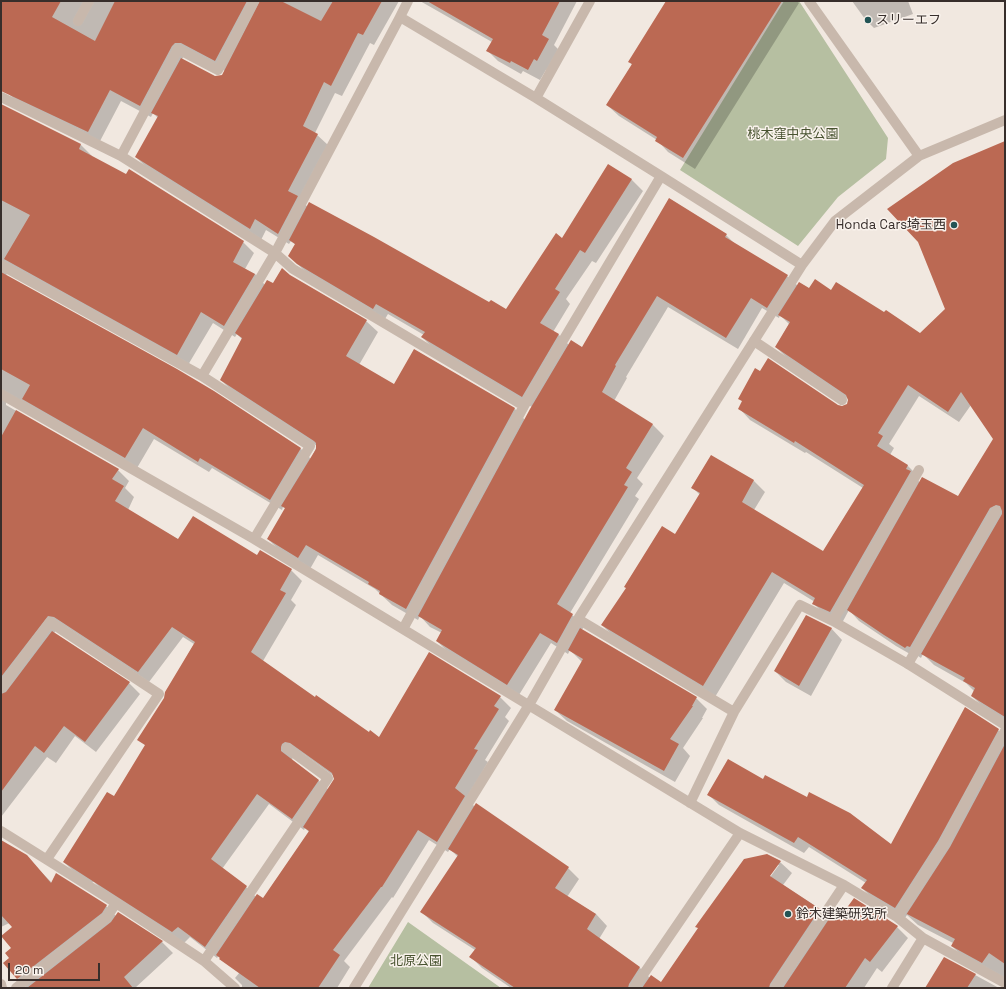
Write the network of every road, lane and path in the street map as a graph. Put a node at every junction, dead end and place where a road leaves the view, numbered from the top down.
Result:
1 (89, 1) edge
2 (254, 1) edge
3 (408, 1) edge
4 (590, 1) edge
5 (809, 1) edge
6 (400, 17) junction
7 (78, 21) dead end
8 (1, 97) edge
9 (536, 98) junction
10 (1005, 120) edge
11 (121, 156) junction
12 (919, 156) junction
13 (661, 176) junction
14 (275, 253) junction
15 (1, 265) edge
16 (802, 265) junction
17 (754, 341) junction
18 (202, 376) junction
19 (1, 394) edge
20 (842, 400) dead end
21 (524, 406) junction
22 (919, 470) dead end
23 (996, 511) dead end
24 (254, 540) junction
25 (578, 619) junction
26 (832, 621) junction
27 (403, 629) junction
28 (908, 664) junction
29 (1, 688) edge
30 (528, 705) junction
31 (734, 712) junction
32 (1005, 724) edge
33 (1005, 731) edge
34 (287, 748) dead end
35 (690, 803) junction
36 (1, 831) edge
37 (740, 833) junction
38 (47, 859) junction
39 (844, 885) junction
40 (116, 903) junction
41 (898, 917) junction
42 (923, 938) junction
43 (204, 961) junction
44 (1005, 983) edge
45 (1, 984) edge
46 (2, 988) edge
47 (16, 988) edge
48 (235, 988) edge
49 (354, 988) edge
50 (634, 988) edge
51 (775, 988) edge
52 (892, 988) edge

1 - 7 street
2 - 11 street
3 - 6 street
4 - 9 street
5 - 12 street
6 - 9 street
6 - 14 street
8 - 11 street
9 - 13 street
10 - 12 street
11 - 14 street
12 - 16 street
13 - 16 street
13 - 21 street
14 - 18 street
14 - 21 street
15 - 18 street
16 - 17 street
17 - 20 street
17 - 25 street
18 - 24 street
19 - 24 street
21 - 27 street
22 - 26 street
23 - 28 street
24 - 27 street
25 - 30 street
25 - 31 street
26 - 28 street
26 - 31 street
27 - 30 street
28 - 32 street
29 - 38 street
30 - 35 street
30 - 49 street
31 - 35 street
33 - 41 street
34 - 43 street
35 - 37 street
36 - 38 street
37 - 39 street
37 - 50 street
38 - 40 street
39 - 41 street
39 - 51 street
40 - 43 street
40 - 47 street
41 - 42 street
42 - 44 street
42 - 52 street
43 - 48 street
45 - 46 street

